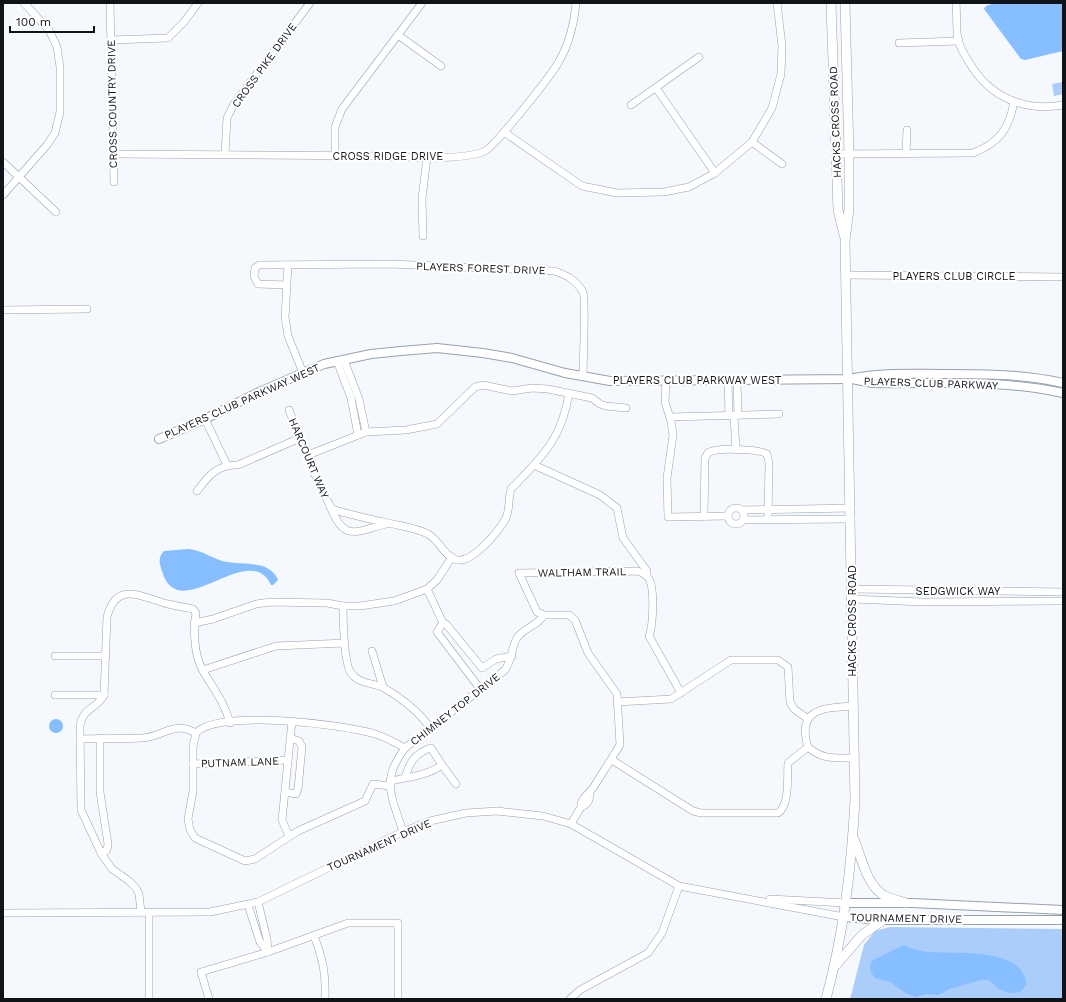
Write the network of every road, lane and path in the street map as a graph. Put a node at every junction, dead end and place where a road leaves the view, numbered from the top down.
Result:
1 (24, 3) edge
2 (110, 3) edge
3 (198, 3) edge
4 (310, 3) edge
5 (422, 3) edge
6 (576, 3) edge
7 (777, 3) edge
8 (831, 3) edge
9 (845, 3) edge
10 (956, 3) edge
11 (398, 35) junction
12 (110, 40) junction
13 (959, 41) junction
14 (899, 42) dead end
15 (699, 57) dead end
16 (441, 66) dead end
17 (656, 88) junction
18 (1014, 102) junction
19 (631, 105) dead end
20 (1063, 106) edge
21 (907, 130) dead end
22 (504, 132) junction
23 (752, 142) junction
24 (113, 154) junction
25 (224, 154) junction
26 (836, 154) junction
27 (849, 154) junction
28 (906, 154) junction
29 (335, 156) junction
30 (427, 157) junction
31 (3, 162) edge
32 (782, 164) dead end
33 (715, 173) junction
34 (19, 177) junction
35 (114, 182) dead end
36 (3, 194) edge
37 (56, 212) dead end
38 (423, 236) dead end
39 (845, 240) junction
40 (288, 265) junction
41 (846, 275) junction
42 (1063, 276) edge
43 (287, 285) junction
44 (87, 309) dead end
45 (3, 310) edge
46 (341, 360) junction
47 (303, 373) junction
48 (583, 376) junction
49 (848, 378) junction
50 (733, 380) junction
51 (666, 381) junction
52 (1063, 382) edge
53 (357, 391) junction
54 (569, 393) junction
55 (1063, 393) edge
56 (349, 394) junction
57 (729, 403) junction
58 (737, 403) junction
59 (361, 406) junction
60 (626, 408) dead end
61 (354, 409) junction
62 (289, 410) dead end
63 (779, 414) dead end
64 (734, 416) junction
65 (670, 417) junction
66 (205, 419) junction
67 (366, 432) junction
68 (358, 435) junction
69 (300, 438) junction
70 (159, 439) dead end
71 (736, 450) junction
72 (308, 455) junction
73 (227, 465) junction
74 (534, 465) junction
75 (197, 492) dead end
76 (330, 506) junction
77 (825, 508) junction
78 (851, 508) junction
79 (791, 509) junction
80 (742, 510) junction
81 (768, 510) junction
82 (704, 516) junction
83 (728, 516) junction
84 (791, 519) junction
85 (825, 519) junction
86 (851, 519) junction
87 (744, 520) junction
88 (768, 520) junction
89 (387, 523) junction
90 (452, 557) junction
91 (646, 576) junction
92 (427, 588) junction
93 (852, 589) junction
94 (1063, 592) edge
95 (852, 599) junction
96 (1063, 601) edge
97 (343, 606) junction
98 (544, 615) junction
99 (194, 623) junction
100 (443, 623) junction
101 (345, 643) junction
102 (372, 651) dead end
103 (55, 656) dead end
104 (106, 656) junction
105 (512, 656) junction
106 (203, 670) junction
107 (383, 687) junction
108 (481, 690) junction
109 (681, 693) junction
110 (56, 695) dead end
111 (104, 696) junction
112 (617, 702) junction
113 (853, 706) junction
114 (808, 719) junction
115 (292, 721) junction
116 (230, 723) junction
117 (430, 729) junction
118 (196, 733) junction
119 (80, 738) junction
120 (100, 738) junction
121 (290, 738) junction
122 (808, 747) junction
123 (405, 748) junction
124 (854, 758) junction
125 (288, 760) junction
126 (612, 760) junction
127 (193, 764) junction
128 (442, 764) junction
129 (405, 778) junction
130 (389, 784) junction
131 (456, 784) dead end
132 (285, 792) junction
133 (571, 824) junction
134 (403, 832) junction
135 (289, 836) junction
136 (853, 836) junction
137 (101, 853) junction
138 (679, 886) junction
139 (752, 898) junction
140 (258, 902) junction
141 (846, 903) junction
142 (906, 903) junction
143 (248, 905) junction
144 (1063, 910) edge
145 (141, 912) junction
146 (149, 912) junction
147 (3, 913) edge
148 (844, 917) junction
149 (883, 920) junction
150 (1063, 920) edge
151 (314, 936) junction
152 (268, 952) junction
153 (834, 968) junction
154 (207, 998) edge
155 (149, 999) edge
156 (325, 999) edge
157 (398, 999) edge
158 (570, 999) edge
159 (826, 999) edge

1 - 34 street
2 - 12 street, CROSS COUNTRY DRIVE
3 - 12 street
4 - 25 street, CROSS PIKE DRIVE
5 - 11 street
6 - 22 street, CROSS RIDGE DRIVE
7 - 23 street
8 - 26 main road, HACKS CROSS ROAD
9 - 27 main road, HACKS CROSS ROAD
10 - 13 street
11 - 16 street
11 - 29 street
12 - 24 street, CROSS COUNTRY DRIVE
13 - 14 street
13 - 18 street
15 - 17 street
17 - 19 street
17 - 33 street
18 - 20 street
18 - 28 street
21 - 28 street
22 - 30 street, CROSS RIDGE DRIVE
22 - 33 street
23 - 32 street
23 - 33 street
24 - 25 street, CROSS RIDGE DRIVE
24 - 35 street, CROSS COUNTRY DRIVE
25 - 29 street, CROSS RIDGE DRIVE
26 - 27 street
26 - 39 main road, HACKS CROSS ROAD
27 - 28 street
27 - 39 main road, HACKS CROSS ROAD
29 - 30 street, CROSS RIDGE DRIVE
30 - 38 street
31 - 34 street
34 - 36 street
34 - 37 street
39 - 41 main road, HACKS CROSS ROAD
40 - 43 street
40 - 43 street, PLAYERS FOREST DRIVE
40 - 48 street, PLAYERS FOREST DRIVE
41 - 42 street, PLAYERS CLUB CIRCLE
41 - 49 main road, HACKS CROSS ROAD
43 - 47 street
44 - 45 street
46 - 47 street, PLAYERS CLUB PARKWAY WEST
46 - 48 street, PLAYERS CLUB PARKWAY WEST
46 - 53 street
46 - 56 street
47 - 66 street, PLAYERS CLUB PARKWAY WEST
48 - 51 street, PLAYERS CLUB PARKWAY WEST
49 - 50 street, PLAYERS CLUB PARKWAY WEST
49 - 52 street, PLAYERS CLUB PARKWAY
49 - 55 street, PLAYERS CLUB PARKWAY
49 - 78 main road, HACKS CROSS ROAD
50 - 51 street, PLAYERS CLUB PARKWAY WEST
50 - 57 street
50 - 58 street
51 - 65 street
53 - 56 street
53 - 59 street
54 - 60 street
54 - 67 street
54 - 74 street
56 - 61 street
57 - 58 street
57 - 64 street
58 - 64 street
59 - 61 street
59 - 67 street
61 - 68 street
62 - 69 street, HARCOURT WAY
63 - 64 street
64 - 65 street
64 - 71 street
65 - 82 street
66 - 70 street, PLAYERS CLUB PARKWAY WEST
66 - 73 street
67 - 68 street
68 - 72 street
69 - 72 street, HARCOURT WAY
69 - 73 street
71 - 81 street
71 - 82 street
72 - 76 street, HARCOURT WAY
73 - 75 street
74 - 90 street
74 - 91 street
76 - 89 street, HARCOURT WAY
76 - 89 street, HARCOURT WAY
77 - 78 street
77 - 79 street
77 - 85 street
78 - 86 main road, HACKS CROSS ROAD
79 - 81 street
79 - 84 street
80 - 81 street
80 - 83 street
80 - 87 street
81 - 88 street
82 - 83 street
83 - 87 street
84 - 85 street
84 - 88 street
85 - 86 street
86 - 93 main road, HACKS CROSS ROAD
87 - 88 street
89 - 90 street, HARCOURT WAY
90 - 92 street
91 - 98 street, WALTHAM TRAIL
91 - 109 street
92 - 97 street
92 - 100 street
93 - 94 street, SEDGWICK WAY
93 - 95 main road, HACKS CROSS ROAD
95 - 96 street, SEDGWICK WAY
95 - 113 main road, HACKS CROSS ROAD
97 - 99 street
97 - 101 street
98 - 105 street, CHIMNEY TOP DRIVE
98 - 112 street
99 - 104 street
99 - 106 street
100 - 105 street
100 - 108 street
101 - 106 street
101 - 107 street
102 - 107 street
103 - 104 street
104 - 111 street
105 - 108 street, CHIMNEY TOP DRIVE
106 - 116 street
107 - 117 street
108 - 117 street, CHIMNEY TOP DRIVE
109 - 112 street
109 - 114 street
110 - 111 street
111 - 119 street
112 - 126 street
113 - 114 street
113 - 124 main road, HACKS CROSS ROAD
114 - 122 street
115 - 116 street
115 - 121 street
115 - 123 street
116 - 118 street
117 - 123 street, CHIMNEY TOP DRIVE
118 - 120 street
118 - 127 street
119 - 120 street
119 - 137 street
120 - 137 street
121 - 125 street
121 - 132 street
122 - 124 street
122 - 126 street
123 - 130 street
124 - 136 main road, HACKS CROSS ROAD
125 - 127 street, PUTNAM LANE
125 - 132 street
126 - 133 street
127 - 135 street
128 - 129 street
128 - 129 street
128 - 131 street
129 - 130 street
130 - 134 street
130 - 135 street
132 - 135 street
133 - 134 street, TOURNAMENT DRIVE
133 - 138 street, TOURNAMENT DRIVE
134 - 140 street, TOURNAMENT DRIVE
136 - 141 main road, HACKS CROSS ROAD
136 - 142 main road
137 - 145 street
138 - 139 street, TOURNAMENT DRIVE
138 - 158 street
139 - 141 street, TOURNAMENT DRIVE
139 - 148 street, TOURNAMENT DRIVE
140 - 143 street, TOURNAMENT DRIVE
140 - 152 street
141 - 142 street, TOURNAMENT DRIVE
141 - 148 main road, HACKS CROSS ROAD
142 - 144 street, TOURNAMENT DRIVE
143 - 146 street, TOURNAMENT DRIVE
143 - 152 street
145 - 146 street, TOURNAMENT DRIVE
145 - 147 street, TOURNAMENT DRIVE
146 - 155 street
148 - 149 street, TOURNAMENT DRIVE
148 - 153 main road, HACKS CROSS ROAD
149 - 150 street, TOURNAMENT DRIVE
149 - 153 main road
151 - 152 street
151 - 156 street
151 - 157 street
152 - 154 street
153 - 159 main road, HACKS CROSS ROAD

